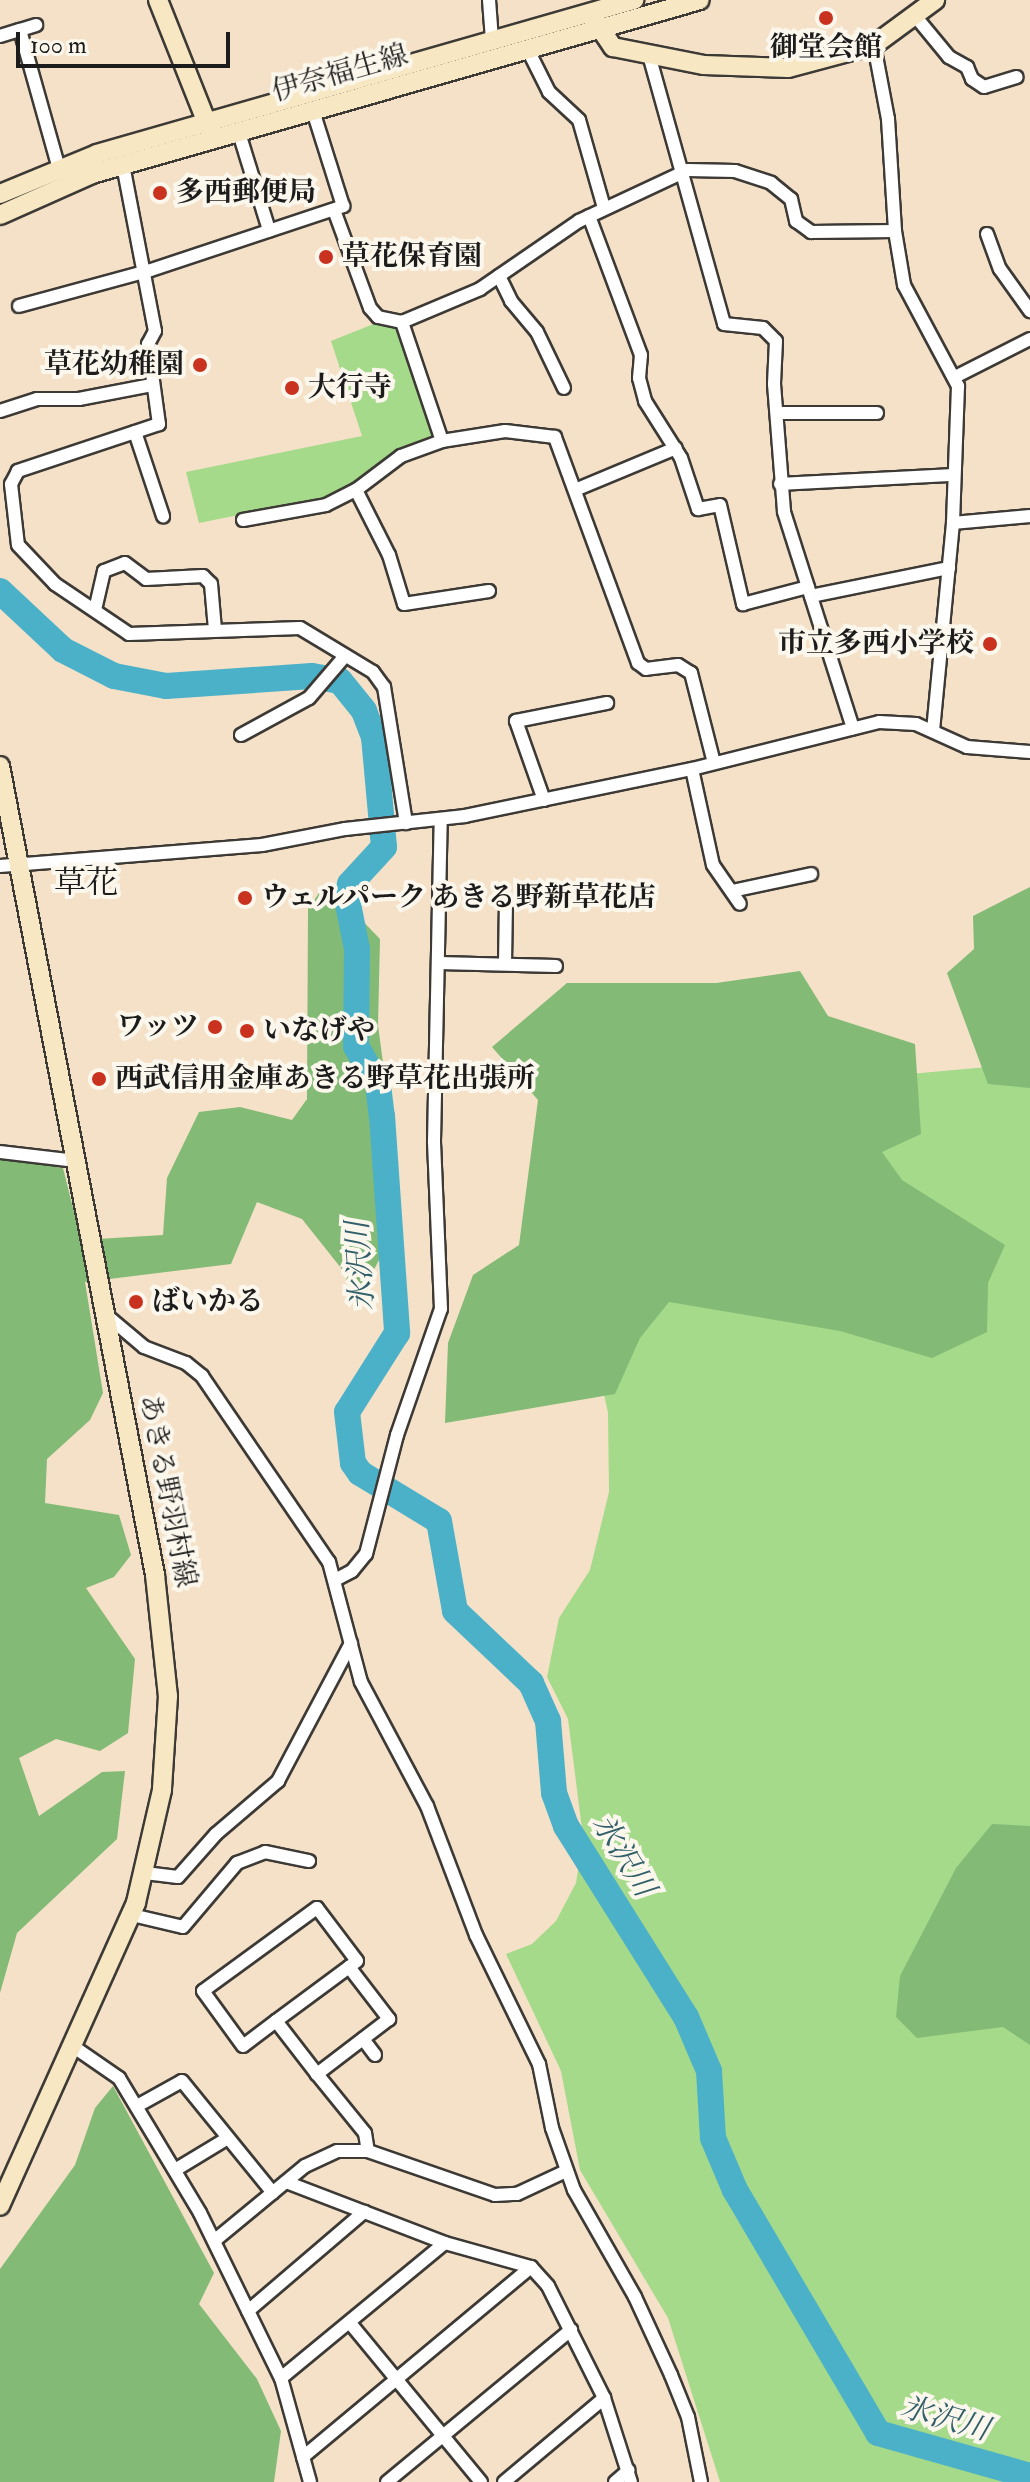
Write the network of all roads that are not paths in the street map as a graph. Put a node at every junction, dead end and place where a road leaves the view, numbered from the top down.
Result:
1 (158, 0) edge
2 (489, 0) edge
3 (634, 0) edge
4 (700, 0) edge
5 (935, 0) edge
6 (916, 17) junction
7 (594, 21) junction
8 (36, 25) dead end
9 (20, 30) junction
10 (0, 36) edge
11 (492, 40) junction
12 (874, 45) junction
13 (528, 50) junction
14 (649, 55) junction
15 (1016, 77) dead end
16 (313, 111) junction
17 (210, 131) junction
18 (239, 133) junction
19 (123, 165) junction
20 (59, 169) junction
21 (680, 172) junction
22 (0, 194) edge
23 (604, 208) junction
24 (334, 210) junction
25 (0, 215) edge
26 (589, 216) junction
27 (269, 230) junction
28 (895, 231) junction
29 (987, 234) dead end
30 (140, 273) junction
31 (499, 276) junction
32 (19, 306) dead end
33 (1030, 311) edge
34 (402, 322) junction
35 (1030, 339) edge
36 (955, 377) junction
37 (152, 385) junction
38 (564, 388) dead end
39 (0, 411) edge
40 (777, 413) junction
41 (877, 413) dead end
42 (135, 432) junction
43 (442, 441) junction
44 (676, 448) junction
45 (953, 475) junction
46 (780, 484) junction
47 (356, 490) junction
48 (575, 490) junction
49 (163, 516) dead end
50 (1030, 516) edge
51 (243, 520) dead end
52 (953, 523) junction
53 (949, 568) junction
54 (489, 591) dead end
55 (810, 592) junction
56 (95, 610) junction
57 (215, 630) junction
58 (345, 656) junction
59 (607, 703) dead end
60 (853, 728) junction
61 (933, 729) junction
62 (241, 735) dead end
63 (1030, 752) edge
64 (714, 763) junction
65 (0, 766) edge
66 (692, 769) junction
67 (544, 800) junction
68 (441, 819) junction
69 (401, 823) junction
70 (20, 865) junction
71 (0, 866) edge
72 (811, 874) dead end
73 (732, 891) junction
74 (506, 902) dead end
75 (740, 904) dead end
76 (439, 963) junction
77 (505, 964) junction
78 (556, 966) dead end
79 (0, 1152) edge
80 (76, 1161) junction
81 (105, 1314) junction
82 (335, 1580) junction
83 (351, 1643) junction
84 (309, 1861) dead end
85 (145, 1873) junction
86 (132, 1915) junction
87 (349, 1967) junction
88 (276, 2021) junction
89 (363, 2039) junction
90 (74, 2047) junction
91 (375, 2055) dead end
92 (317, 2074) junction
93 (137, 2106) junction
94 (228, 2138) junction
95 (368, 2151) junction
96 (175, 2170) junction
97 (566, 2171) junction
98 (286, 2182) junction
99 (273, 2193) junction
100 (0, 2206) edge
101 (364, 2212) junction
102 (214, 2241) junction
103 (445, 2243) junction
104 (531, 2267) junction
105 (248, 2311) junction
106 (350, 2323) junction
107 (571, 2330) junction
108 (281, 2378) junction
109 (396, 2380) junction
110 (604, 2398) junction
111 (443, 2436) junction
112 (303, 2457) junction
113 (630, 2476) edge
114 (310, 2482) edge
115 (387, 2482) edge
116 (481, 2482) edge
117 (504, 2482) edge
118 (615, 2482) edge
119 (701, 2482) edge

1 - 17 main road
2 - 11 street
3 - 7 main road, 伊奈福生線
4 - 7 main road, 伊奈福生線
5 - 6 main road
6 - 12 main road
6 - 15 street
7 - 11 main road, 伊奈福生線
7 - 13 main road, 伊奈福生線
7 - 14 main road
8 - 9 street
9 - 10 street
9 - 20 street
11 - 17 main road, 伊奈福生線
12 - 14 main road
12 - 28 street
13 - 16 main road, 伊奈福生線
13 - 23 street
14 - 21 street
16 - 18 main road, 伊奈福生線
16 - 24 street
17 - 18 main road, 伊奈福生線
17 - 19 main road, 伊奈福生線
17 - 20 main road, 伊奈福生線
18 - 27 street
19 - 25 main road, 伊奈福生線
19 - 30 street
20 - 22 main road, 伊奈福生線
21 - 23 street
21 - 28 street
21 - 40 street
23 - 26 street
24 - 27 street
24 - 34 street
26 - 31 street
26 - 44 street
27 - 30 street
28 - 36 street
29 - 33 street
30 - 32 street
30 - 37 street
31 - 34 street
31 - 38 street
34 - 43 street
35 - 36 street
36 - 45 street
37 - 39 street
37 - 42 street
40 - 41 street
40 - 46 street
42 - 49 street
42 - 56 street
43 - 47 street
43 - 48 street
44 - 48 street
44 - 55 street
45 - 46 street
45 - 52 street
46 - 55 street
47 - 51 street
47 - 54 street
48 - 64 street
50 - 52 street
52 - 53 street
53 - 55 street
53 - 61 street
55 - 60 street
56 - 57 street
56 - 57 street
57 - 58 street
58 - 62 street
58 - 69 street
59 - 67 street
60 - 61 street
60 - 64 street
61 - 63 street
64 - 66 street
65 - 70 main road, あきる野羽村線
66 - 67 street
66 - 73 street
67 - 68 street
68 - 69 street
68 - 76 street
69 - 70 street
70 - 71 street
70 - 80 main road, あきる野羽村線
72 - 73 street
73 - 75 street
74 - 77 street
76 - 77 street
76 - 82 street
77 - 78 street
79 - 80 street
80 - 81 main road, あきる野羽村線
81 - 82 street
81 - 85 main road, あきる野羽村線
82 - 83 street
83 - 85 street
83 - 97 street
84 - 86 street
85 - 86 main road, あきる野羽村線
86 - 90 main road, あきる野羽村線
87 - 88 street
87 - 88 street
87 - 89 street
88 - 92 street
89 - 91 street
89 - 92 street
90 - 93 street
90 - 100 main road, あきる野羽村線
92 - 95 street
93 - 94 street
93 - 96 street
94 - 96 street
94 - 99 street
95 - 97 street
95 - 98 street
96 - 102 street
97 - 119 street
98 - 99 street
98 - 101 street
99 - 102 street
101 - 103 street
101 - 105 street
102 - 105 street
103 - 104 street
103 - 106 street
104 - 107 street
104 - 109 street
105 - 108 street
106 - 108 street
106 - 109 street
107 - 110 street
107 - 111 street
108 - 112 street
109 - 111 street
109 - 112 street
110 - 113 street
110 - 117 street
111 - 115 street
111 - 116 street
112 - 114 street
113 - 118 street

